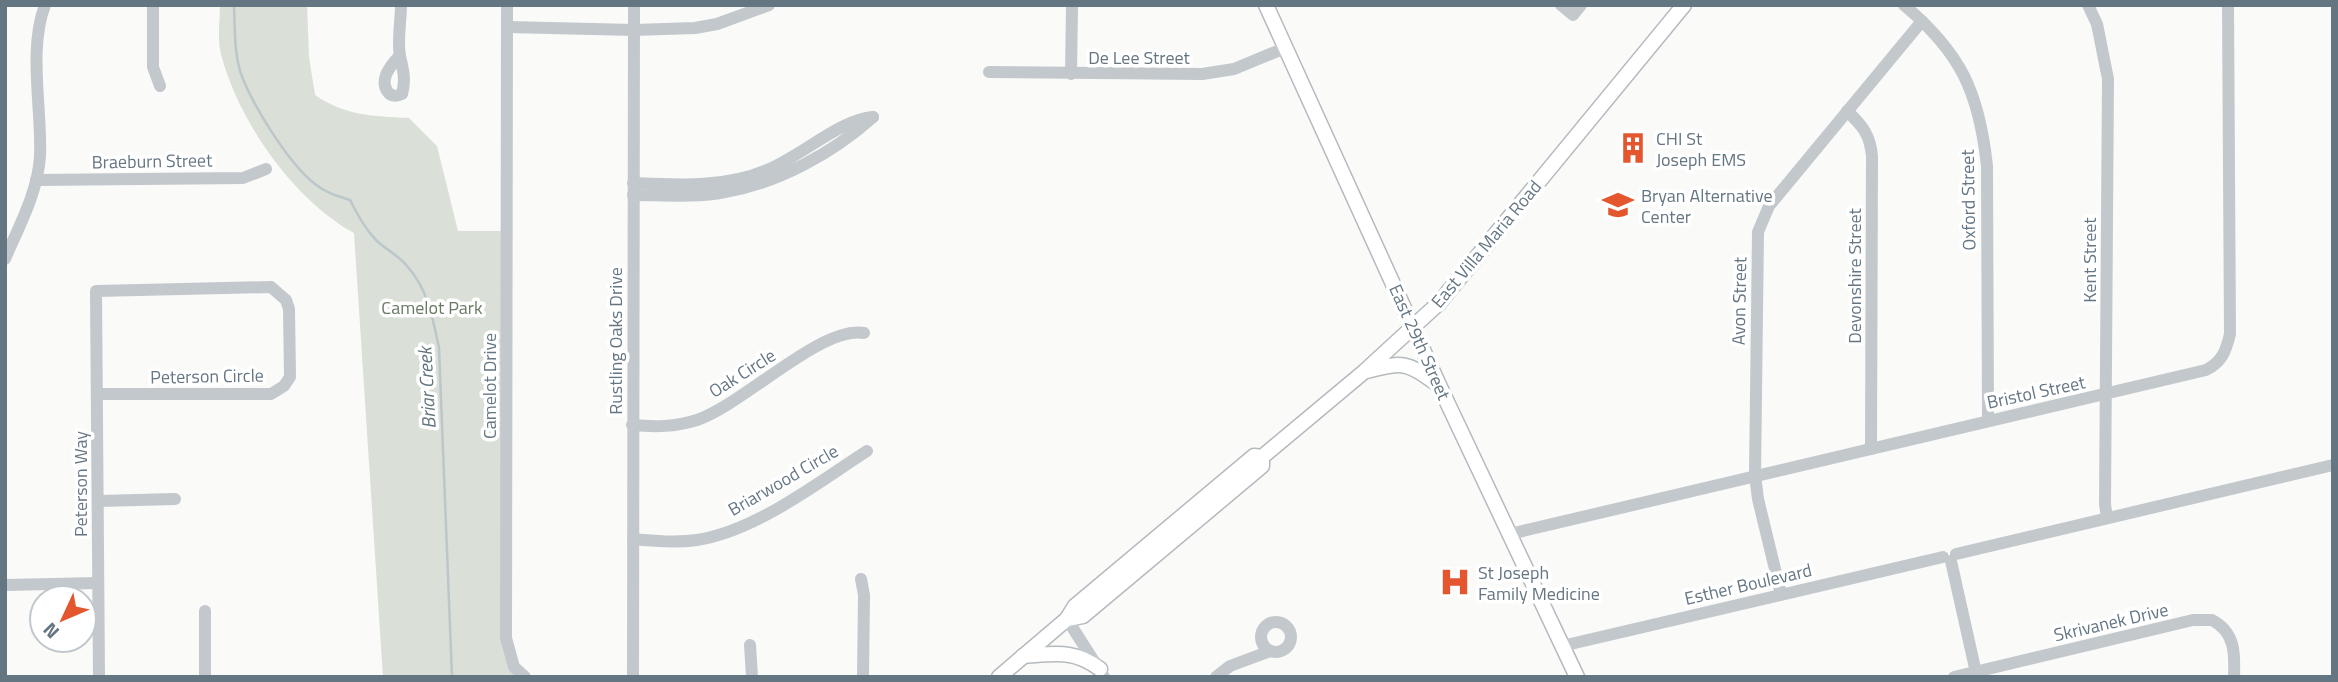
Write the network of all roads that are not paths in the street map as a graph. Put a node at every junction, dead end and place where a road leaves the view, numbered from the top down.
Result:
1 (45, 5) edge
2 (153, 5) edge
3 (401, 5) edge
4 (507, 5) edge
5 (634, 5) edge
6 (769, 5) edge
7 (1072, 5) edge
8 (1266, 5) edge
9 (1561, 5) edge
10 (1684, 5) edge
11 (1904, 5) edge
12 (2088, 5) edge
13 (2228, 5) edge
14 (1577, 10) edge
15 (1922, 21) junction
16 (506, 27) junction
17 (634, 30) junction
18 (1285, 48) junction
19 (400, 55) dead end
20 (989, 72) dead end
21 (1072, 74) junction
22 (160, 86) dead end
23 (1847, 111) junction
24 (783, 168) junction
25 (266, 169) dead end
26 (36, 180) junction
27 (633, 189) junction
28 (5, 259) edge
29 (96, 291) joint
30 (1413, 327) junction
31 (864, 332) dead end
32 (1365, 371) junction
33 (1439, 385) junction
34 (97, 394) junction
35 (2105, 395) junction
36 (1988, 420) junction
37 (632, 425) junction
38 (1871, 449) junction
39 (867, 451) dead end
40 (2333, 465) edge
41 (1755, 475) junction
42 (175, 499) dead end
43 (99, 501) junction
44 (2107, 518) junction
45 (1510, 534) junction
46 (633, 540) junction
47 (1950, 558) junction
48 (862, 579) dead end
49 (98, 583) junction
50 (5, 585) edge
51 (1780, 594) junction
52 (205, 611) dead end
53 (1067, 620) junction
54 (750, 645) dead end
55 (1562, 646) junction
56 (1270, 651) dead end
57 (1023, 656) junction
58 (1102, 673) edge
59 (1977, 674) edge
60 (1576, 676) edge
61 (99, 677) edge
62 (205, 677) edge
63 (525, 677) edge
64 (633, 677) edge
65 (752, 677) edge
66 (863, 677) edge
67 (999, 677) edge
68 (1216, 677) edge
69 (1954, 677) edge
70 (2234, 677) edge

1 - 26 street
2 - 22 street
3 - 19 street
4 - 16 street, Camelot Drive
5 - 17 street, Rustling Oaks Drive
6 - 17 street
7 - 21 street
8 - 18 main road, East 29th Street
9 - 14 street
10 - 30 main road, East Villa Maria Road
11 - 15 street, Oxford Street
12 - 35 street, Kent Street
13 - 35 street, Bristol Street
15 - 23 street, Avon Street
15 - 36 street, Oxford Street
16 - 17 street
16 - 63 street, Camelot Drive
17 - 27 street, Rustling Oaks Drive
18 - 21 street, De Lee Street
18 - 30 main road, East 29th Street
20 - 21 street, De Lee Street
23 - 38 street, Devonshire Street
23 - 41 street, Avon Street
24 - 24 street
24 - 27 street
25 - 26 street, Braeburn Street
26 - 28 street
27 - 37 street, Rustling Oaks Drive
29 - 34 street, Peterson Way
29 - 34 street, Peterson Circle
30 - 32 main road, East Villa Maria Road
30 - 33 main road, East 29th Street
31 - 37 street, Oak Circle
32 - 33 main road
32 - 53 main road, East Villa Maria Road
33 - 45 main road, East 29th Street
34 - 43 street, Peterson Way
35 - 36 street, Bristol Street
35 - 44 street, Kent Street
36 - 38 street, Bristol Street
37 - 46 street, Rustling Oaks Drive
38 - 41 street, Bristol Street
39 - 46 street, Briarwood Circle
40 - 44 street, Esther Boulevard
41 - 45 street, Bristol Street
41 - 51 street, Avon Street
42 - 43 street
43 - 49 street, Peterson Way
44 - 47 street, Esther Boulevard
45 - 55 main road, East 29th Street
46 - 64 street, Rustling Oaks Drive
47 - 51 street, Esther Boulevard
47 - 59 street
48 - 66 street
49 - 50 street
49 - 61 street, Peterson Way
51 - 55 street, Esther Boulevard
52 - 62 street
53 - 57 main road, East Villa Maria Road
53 - 58 street
54 - 65 street
55 - 60 main road, East 29th Street
56 - 68 street
57 - 58 main road
57 - 67 main road, East Villa Maria Road
59 - 69 street, Skrivanek Drive
59 - 70 street, Skrivanek Drive

